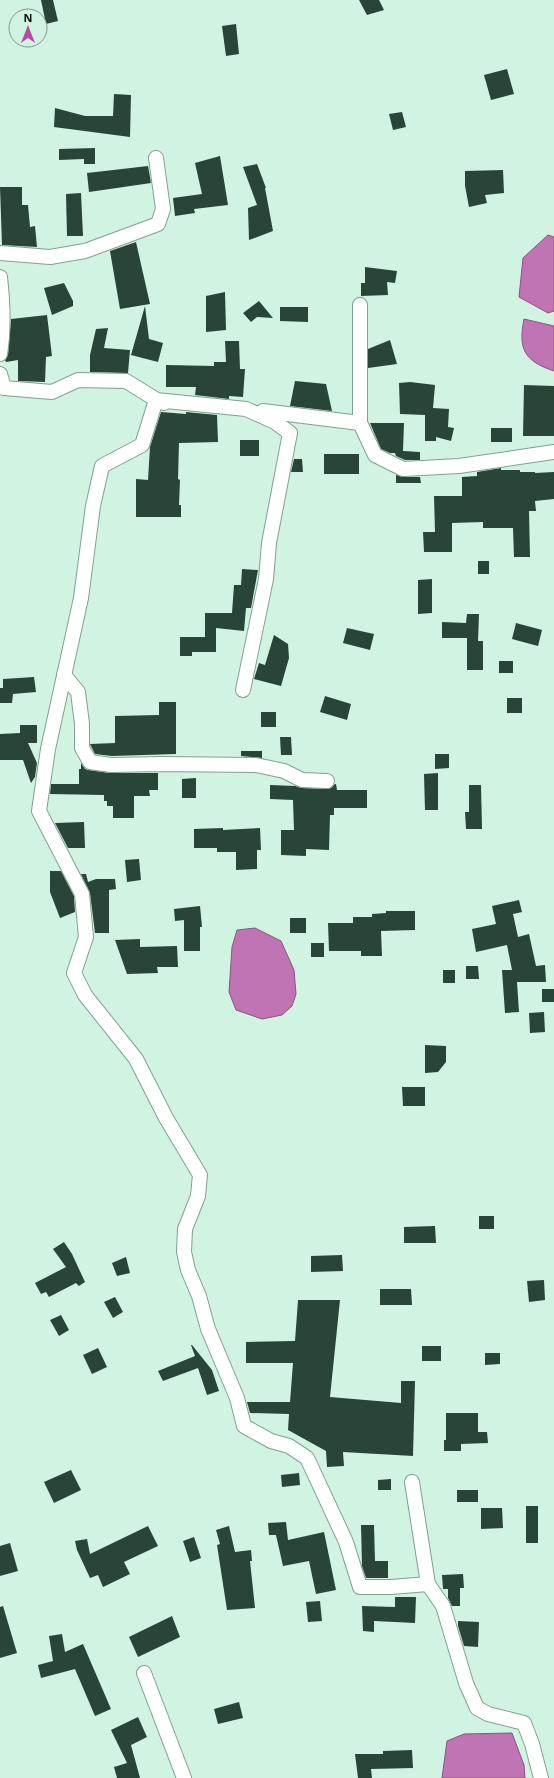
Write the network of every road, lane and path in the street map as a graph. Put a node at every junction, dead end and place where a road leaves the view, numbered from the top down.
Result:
1 (156, 158) dead end
2 (0, 253) edge
3 (0, 277) edge
4 (360, 305) dead end
5 (0, 354) edge
6 (0, 374) edge
7 (360, 423) junction
8 (554, 452) edge
9 (64, 675) junction
10 (244, 690) dead end
11 (327, 781) dead end
12 (412, 1482) dead end
13 (428, 1584) junction
14 (144, 1673) dead end
15 (184, 1778) edge
16 (542, 1778) edge

1 - 2 street
3 - 5 street
4 - 7 street
6 - 7 street
7 - 8 street
9 - 10 street
9 - 11 street
9 - 13 street
12 - 13 street
13 - 16 street
14 - 15 street

